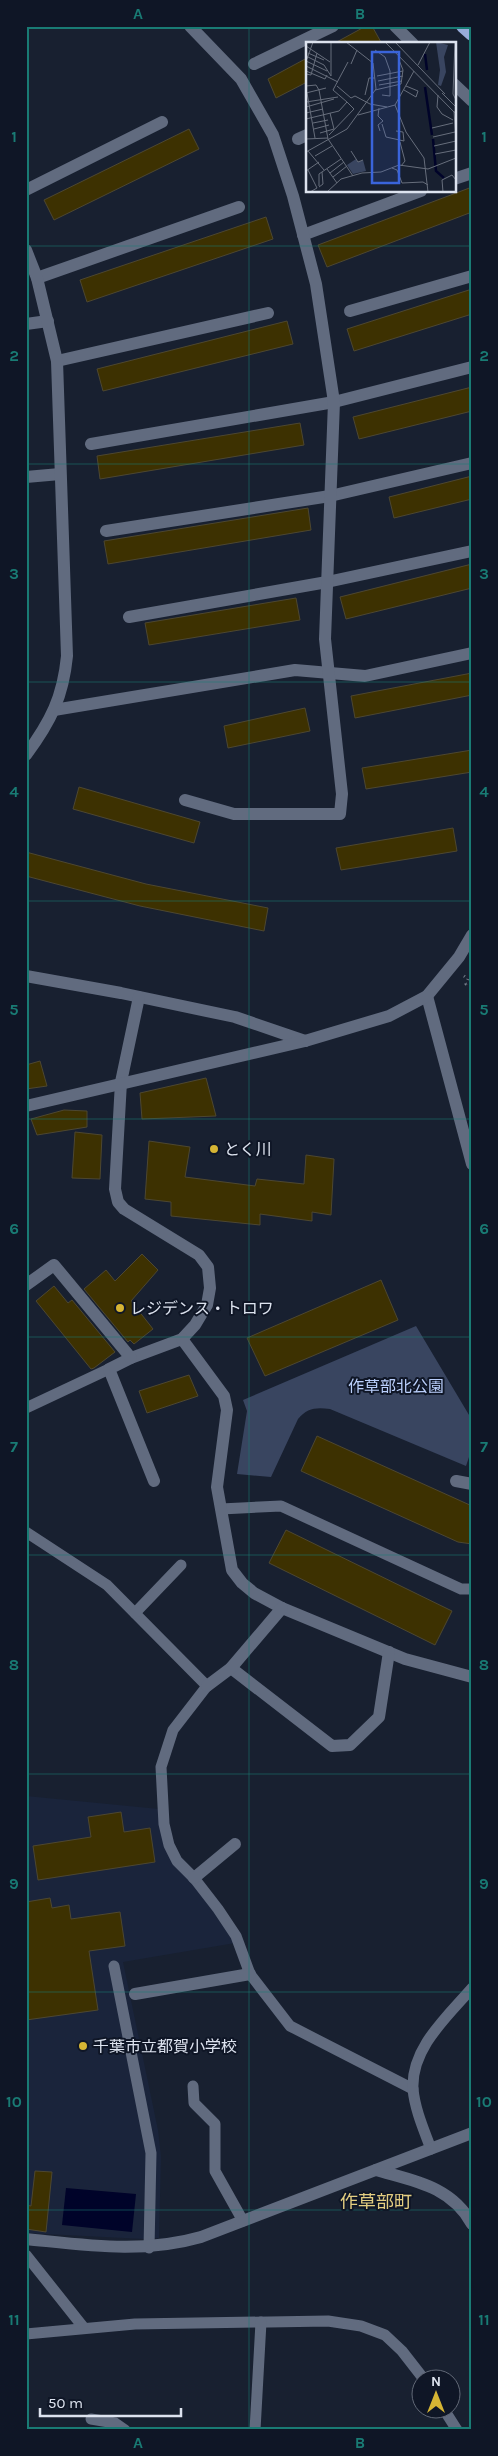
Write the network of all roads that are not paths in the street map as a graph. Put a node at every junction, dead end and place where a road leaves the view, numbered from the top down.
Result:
1 (190, 26) edge
2 (333, 26) edge
3 (395, 26) edge
4 (463, 26) edge
5 (472, 34) edge
6 (411, 42) edge
7 (254, 64) dead end
8 (456, 86) edge
9 (472, 101) edge
10 (162, 122) dead end
11 (472, 173) edge
12 (456, 178) edge
13 (26, 190) edge
14 (418, 192) edge
15 (239, 206) dead end
16 (302, 235) junction
17 (26, 250) edge
18 (472, 276) edge
19 (37, 278) junction
20 (350, 311) dead end
21 (268, 313) dead end
22 (48, 321) junction
23 (26, 324) edge
24 (57, 361) junction
25 (472, 367) edge
26 (334, 402) junction
27 (90, 444) dead end
28 (472, 462) edge
29 (60, 474) junction
30 (26, 477) edge
31 (330, 496) junction
32 (106, 531) dead end
33 (472, 551) edge
34 (327, 582) junction
35 (129, 617) dead end
36 (472, 652) edge
37 (329, 673) junction
38 (54, 710) junction
39 (26, 755) edge
40 (185, 800) dead end
41 (472, 935) edge
42 (26, 976) edge
43 (427, 996) junction
44 (139, 997) junction
45 (305, 1041) junction
46 (121, 1082) junction
47 (26, 1106) edge
48 (472, 1164) edge
49 (26, 1285) edge
50 (182, 1340) junction
51 (131, 1358) junction
52 (109, 1369) junction
53 (26, 1408) edge
54 (154, 1481) dead end
55 (456, 1481) dead end
56 (472, 1484) edge
57 (222, 1509) junction
58 (26, 1532) edge
59 (181, 1565) dead end
60 (472, 1589) edge
61 (282, 1608) junction
62 (135, 1613) junction
63 (390, 1652) junction
64 (231, 1668) junction
65 (472, 1677) edge
66 (207, 1686) junction
67 (235, 1844) dead end
68 (194, 1878) junction
69 (114, 1966) dead end
70 (250, 1974) junction
71 (472, 1988) edge
72 (135, 1994) dead end
73 (193, 2086) dead end
74 (413, 2089) junction
75 (472, 2133) edge
76 (431, 2149) junction
77 (376, 2170) junction
78 (244, 2221) junction
79 (472, 2224) edge
80 (26, 2239) edge
81 (149, 2248) junction
82 (26, 2255) edge
83 (261, 2322) junction
84 (84, 2328) junction
85 (26, 2334) edge
86 (416, 2368) edge
87 (91, 2418) dead end
88 (449, 2418) edge
89 (125, 2430) edge
90 (255, 2430) edge
91 (457, 2430) edge

1 - 16 street
2 - 7 street
3 - 6 street
4 - 5 highway
8 - 9 street
10 - 13 street
11 - 12 street
14 - 16 street
15 - 19 street
16 - 26 street
17 - 19 street
18 - 20 street
19 - 22 street
21 - 24 street
22 - 23 street
22 - 24 street
24 - 29 street
25 - 26 street
26 - 27 street
26 - 31 street
28 - 31 street
29 - 30 street
29 - 38 street
31 - 32 street
31 - 34 street
33 - 34 street
34 - 35 street
34 - 37 street
36 - 37 street
37 - 38 street
37 - 40 street
38 - 39 street
41 - 43 street
42 - 44 street
43 - 45 street
43 - 48 street
44 - 45 street
44 - 46 street
45 - 46 street
46 - 47 street
46 - 50 street
49 - 51 street
50 - 51 street
50 - 57 street
51 - 52 street
52 - 53 lane
52 - 54 street
55 - 56 street
57 - 60 lane
57 - 61 street
58 - 62 lane
59 - 62 lane
61 - 63 street
61 - 64 street
62 - 66 lane
63 - 64 street
63 - 65 street
64 - 66 street
66 - 68 lane
67 - 68 street
68 - 70 lane
69 - 81 lane
70 - 72 street
70 - 74 lane
71 - 74 lane
73 - 78 lane
74 - 76 lane
75 - 76 street
76 - 77 street
77 - 78 street
77 - 79 street
78 - 81 street
80 - 81 street
82 - 84 lane
83 - 84 lane
83 - 86 lane
83 - 90 lane
84 - 85 lane
87 - 89 lane
88 - 91 lane

